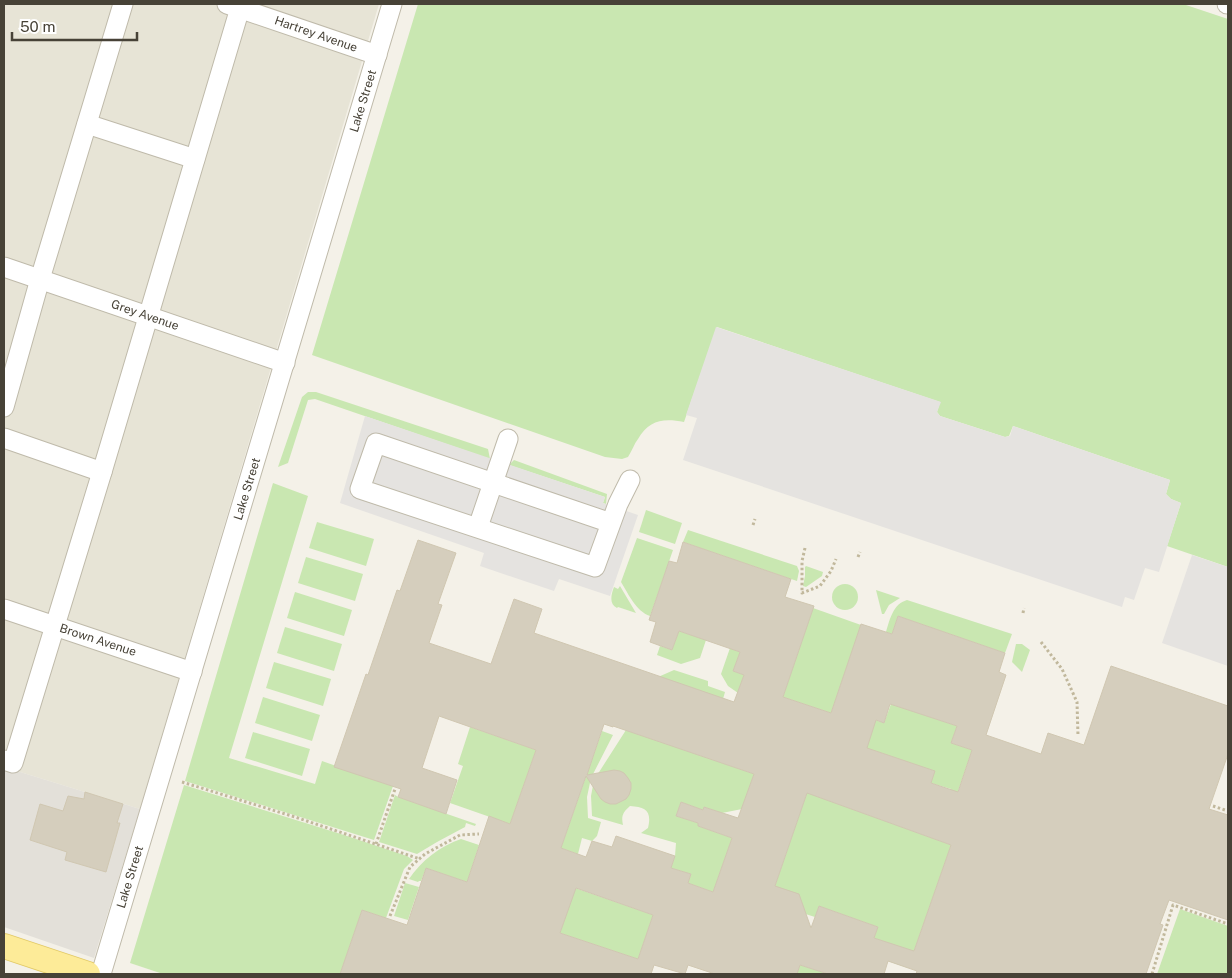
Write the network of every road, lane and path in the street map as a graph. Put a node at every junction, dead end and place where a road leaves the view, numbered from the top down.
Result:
1 (122, 4) edge
2 (392, 4) edge
3 (234, 6) edge
4 (377, 55) junction
5 (87, 124) junction
6 (195, 159) junction
7 (4, 267) edge
8 (40, 280) junction
9 (148, 316) junction
10 (285, 363) junction
11 (4, 407) edge
12 (4, 438) edge
13 (508, 438) dead end
14 (102, 472) junction
15 (630, 480) dead end
16 (493, 482) junction
17 (755, 519) dead end
18 (611, 523) junction
19 (753, 524) dead end
20 (478, 527) junction
21 (805, 548) dead end
22 (860, 552) dead end
23 (858, 557) dead end
24 (836, 558) dead end
25 (1024, 608) dead end
26 (4, 609) edge
27 (1022, 613) dead end
28 (55, 626) junction
29 (1041, 642) dead end
30 (192, 672) junction
31 (1078, 736) dead end
32 (4, 760) edge
33 (182, 782) dead end
34 (396, 789) dead end
35 (1213, 806) dead end
36 (1228, 811) edge
37 (479, 834) dead end
38 (376, 844) junction
39 (420, 859) junction
40 (390, 916) dead end
41 (1228, 924) edge
42 (4, 946) edge
43 (88, 974) edge
44 (101, 974) edge
45 (1152, 974) edge

1 - 5 street
2 - 4 street, Lake Street
3 - 4 street, Hartrey Avenue
3 - 6 street
4 - 10 street, Lake Street
5 - 6 street
5 - 8 street
6 - 9 street
7 - 8 street, Grey Avenue
8 - 9 street, Grey Avenue
8 - 11 street
9 - 10 street, Grey Avenue
9 - 14 street
10 - 30 street, Lake Street
12 - 14 street
13 - 16 street
14 - 28 street
15 - 18 street
16 - 18 street
16 - 20 street
16 - 20 street
17 - 19 path
18 - 20 street
21 - 24 path
22 - 23 path
25 - 27 path
26 - 28 street, Brown Avenue
28 - 30 street, Brown Avenue
28 - 32 street
29 - 31 path
30 - 44 street, Lake Street
33 - 38 path
34 - 38 path
35 - 36 path
37 - 39 path
38 - 39 path
39 - 40 path
41 - 45 path
42 - 43 main road

